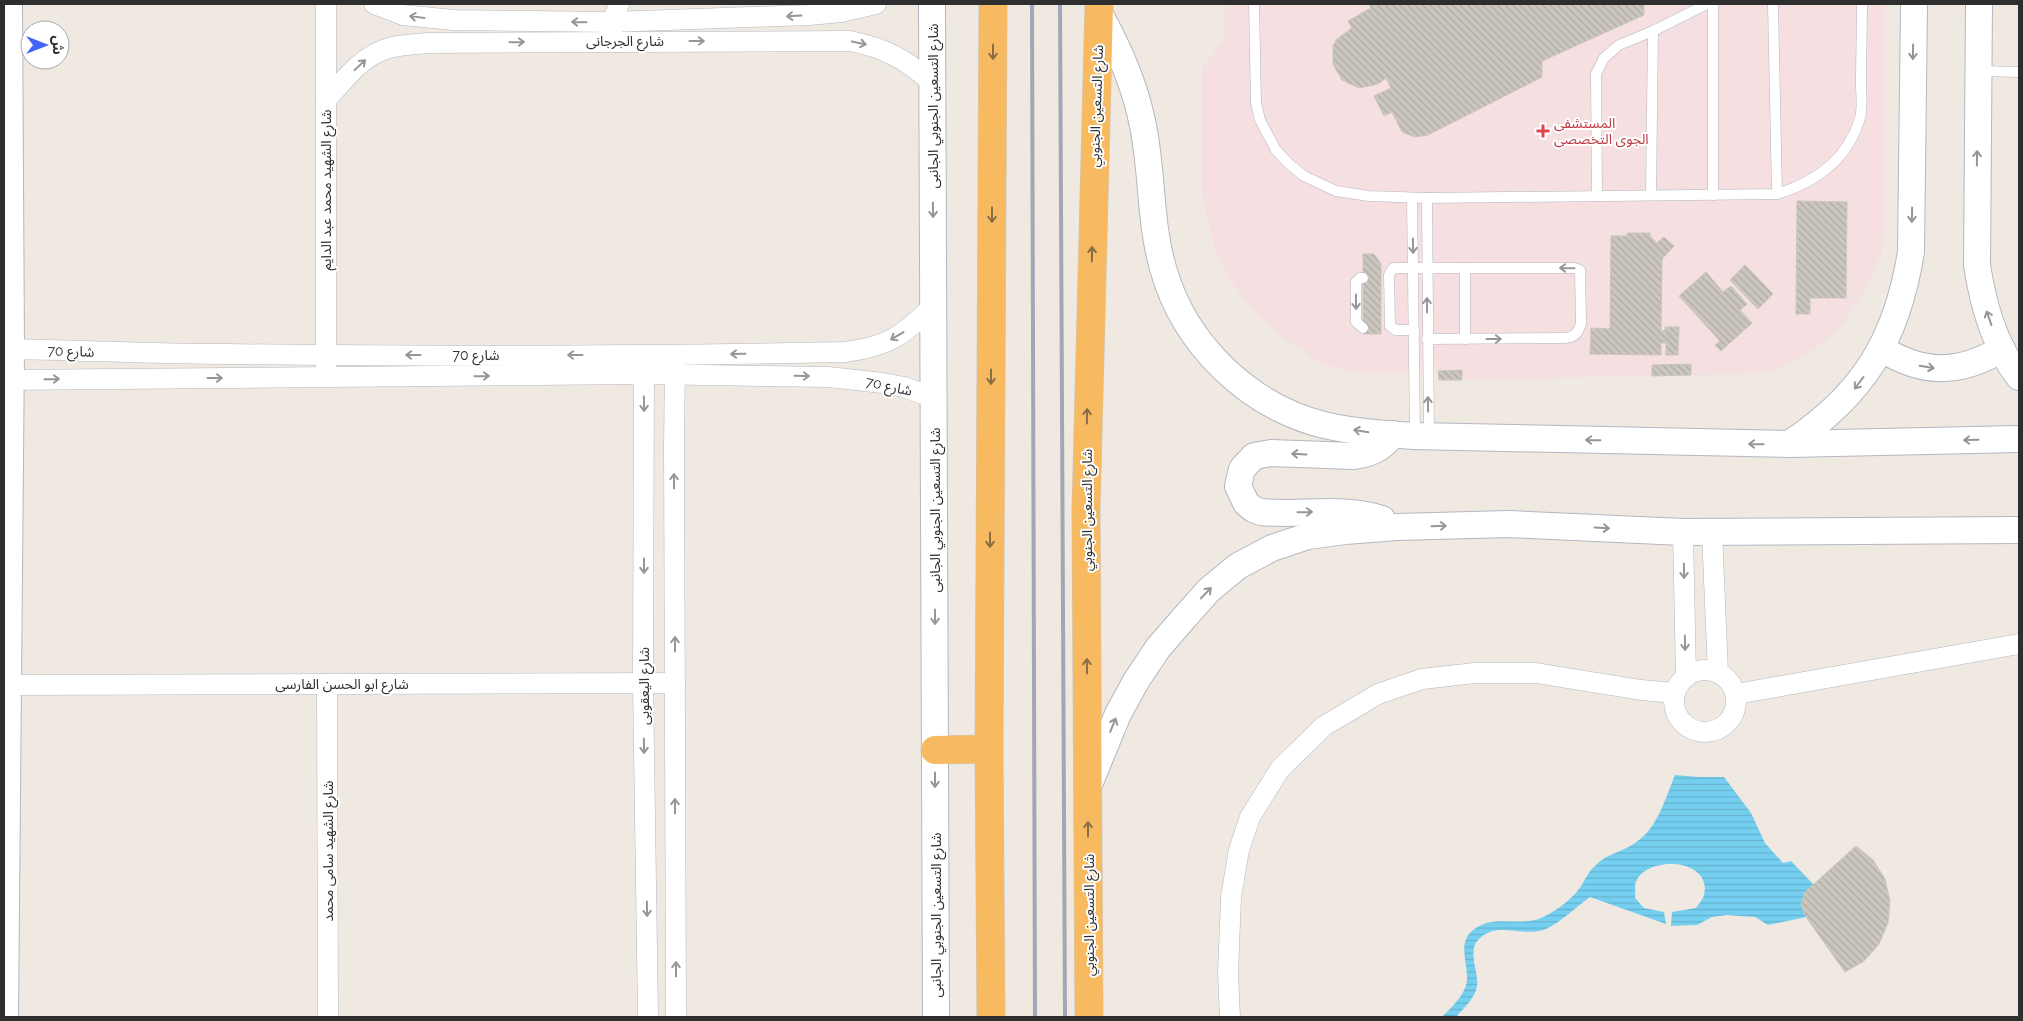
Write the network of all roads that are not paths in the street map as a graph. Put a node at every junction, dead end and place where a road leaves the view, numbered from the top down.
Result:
1 (8, 4) edge
2 (326, 4) edge
3 (374, 4) edge
4 (619, 4) edge
5 (876, 4) edge
6 (932, 4) edge
7 (993, 4) edge
8 (1254, 4) edge
9 (1707, 4) edge
10 (1713, 4) edge
11 (1773, 4) edge
12 (1862, 4) edge
13 (1914, 4) edge
14 (1979, 4) edge
15 (1099, 8) edge
16 (714, 12) edge
17 (1653, 31) junction
18 (612, 32) junction
19 (1978, 72) junction
20 (2019, 72) edge
21 (932, 83) junction
22 (326, 100) junction
23 (1777, 194) junction
24 (1713, 195) junction
25 (1597, 196) junction
26 (1651, 196) junction
27 (1412, 198) junction
28 (1427, 198) junction
29 (1413, 268) junction
30 (1427, 268) junction
31 (1465, 268) junction
32 (1363, 278) dead end
33 (934, 305) junction
34 (1363, 328) dead end
35 (1414, 330) junction
36 (1427, 339) junction
37 (1465, 339) junction
38 (7, 349) edge
39 (1882, 349) junction
40 (2002, 349) junction
41 (326, 355) junction
42 (644, 364) junction
43 (675, 365) junction
44 (326, 377) junction
45 (2019, 377) edge
46 (7, 380) edge
47 (934, 398) junction
48 (1412, 436) junction
49 (2019, 438) edge
50 (1789, 444) junction
51 (1398, 527) junction
52 (2019, 530) edge
53 (1683, 532) junction
54 (1712, 532) junction
55 (2019, 644) edge
56 (1718, 673) junction
57 (643, 683) junction
58 (675, 683) junction
59 (327, 684) junction
60 (9, 685) junction
61 (1680, 685) junction
62 (1736, 694) junction
63 (989, 749) junction
64 (935, 750) junction
65 (1088, 786) junction
66 (5, 1017) edge
67 (328, 1017) edge
68 (648, 1017) edge
69 (676, 1017) edge
70 (936, 1017) edge
71 (991, 1017) edge
72 (1089, 1017) edge
73 (1230, 1017) edge

1 - 38 street
2 - 22 street, شارع الشهيد محمد عبد الدايم
18 -> 3 street, شارع الجرجانى
4 - 18 street
5 -> 16 street, شارع الجرجانى
6 - 21 street, شارع التسعين الجنوبي الجانبى
7 -> 63 highway
8 - 27 lane
9 - 17 lane
10 - 24 lane
11 - 23 lane
12 - 23 lane
13 -> 39 street
14 - 19 street
48 -> 15 street
65 -> 15 highway, شارع التسعين الجنوبي
16 - 18 street, شارع الجرجانى
17 - 25 lane
17 - 26 lane
18 -> 21 street, شارع الجرجانى
22 -> 18 street, شارع الجرجانى
19 - 20 lane
40 -> 19 street
21 -> 33 street, شارع التسعين الجنوبي الجانبى
22 - 41 street, شارع الشهيد محمد عبد الدايم
23 - 24 lane
24 - 26 lane
25 - 26 lane
25 - 28 lane
27 - 28 lane
27 -> 29 lane
28 - 30 lane
29 - 30 lane
29 - 35 lane
29 - 35 lane
30 - 31 lane
36 -> 30 lane
31 - 37 lane
37 -> 31 lane
32 -> 34 lane
33 -> 43 street, شارع 70
33 - 47 street, شارع التسعين الجنوبي الجانبى
35 - 48 lane
36 - 37 lane
48 -> 36 lane
38 - 41 street, شارع 70
38 - 46 street
39 -> 40 street
39 -> 50 street
40 - 45 street
42 -> 41 street, شارع 70
41 - 44 street, شارع الشهيد محمد عبد الدايم
42 - 43 street, شارع 70
44 -> 42 street, شارع 70
42 -> 57 street, شارع اليعقوبى
43 -> 47 street, شارع 70
58 -> 43 street
46 -> 44 street, شارع 70
46 - 60 street
47 -> 64 street, شارع التسعين الجنوبي الجانبى
50 -> 48 street
48 -> 51 street
49 -> 50 street
51 -> 53 street
65 -> 51 street
52 - 54 street
53 - 54 street
53 -> 61 street
54 - 56 street
55 - 62 street
56 - 61 street
56 - 62 street
57 - 58 street, شارع ابو الحسن الفارسى
57 - 59 street, شارع ابو الحسن الفارسى
57 -> 68 street, شارع اليعقوبى
69 -> 58 street
59 - 60 street, شارع ابو الحسن الفارسى
59 - 67 street, شارع الشهيد سامى محمد
60 - 66 street
61 - 62 street
61 - 73 street
63 - 64 highway
63 - 71 highway
64 -> 70 street, شارع التسعين الجنوبي الجانبى
72 -> 65 highway, شارع التسعين الجنوبي

